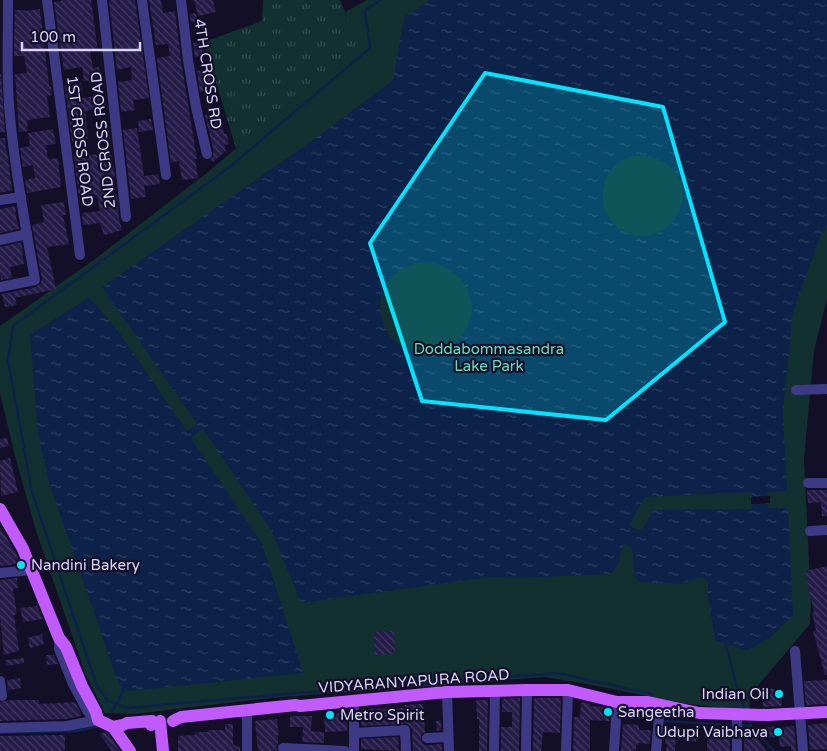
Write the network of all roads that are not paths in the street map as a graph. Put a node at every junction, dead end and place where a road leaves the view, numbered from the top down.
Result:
1 (8, 0) edge
2 (47, 0) edge
3 (102, 0) edge
4 (142, 0) edge
5 (181, 0) edge
6 (4, 47) edge
7 (4, 83) edge
8 (5, 124) edge
9 (207, 154) dead end
10 (166, 175) dead end
11 (21, 197) junction
12 (0, 200) edge
13 (126, 217) dead end
14 (27, 234) junction
15 (0, 240) edge
16 (80, 255) dead end
17 (0, 287) edge
18 (796, 390) dead end
19 (827, 390) edge
20 (827, 482) edge
21 (808, 483) dead end
22 (0, 509) edge
23 (827, 530) edge
24 (810, 531) dead end
25 (31, 570) junction
26 (0, 573) edge
27 (795, 652) dead end
28 (0, 681) edge
29 (495, 690) junction
30 (527, 690) junction
31 (568, 690) junction
32 (447, 692) junction
33 (2, 696) dead end
34 (354, 701) junction
35 (617, 702) junction
36 (300, 706) junction
37 (827, 712) edge
38 (737, 714) junction
39 (799, 714) junction
40 (247, 716) junction
41 (659, 716) junction
42 (98, 720) junction
43 (161, 722) junction
44 (118, 726) junction
45 (0, 728) edge
46 (354, 733) junction
47 (448, 736) junction
48 (427, 738) dead end
49 (283, 748) dead end
50 (130, 751) edge
51 (163, 751) edge
52 (247, 751) edge
53 (345, 751) edge
54 (354, 751) edge
55 (406, 751) edge
56 (449, 751) edge
57 (494, 751) edge
58 (526, 751) edge
59 (566, 751) edge
60 (614, 751) edge
61 (656, 751) edge
62 (737, 751) edge
63 (803, 751) edge

1 - 6 street
2 - 16 street, 1ST CROSS ROAD
3 - 13 street, 2ND CROSS ROAD
4 - 10 street
5 - 9 street, 4TH CROSS RD
6 - 7 street
7 - 8 street
8 - 11 street
11 - 12 street
11 - 14 street
14 - 15 street
14 - 17 street
18 - 19 street
20 - 21 street
22 - 25 main road
23 - 24 street
25 - 26 street
25 - 42 main road
27 - 39 street
28 - 33 street
29 - 30 main road, VIDYARANYAPURA ROAD
29 - 32 main road, VIDYARANYAPURA ROAD
29 - 57 street
30 - 31 main road, VIDYARANYAPURA ROAD
30 - 58 street
31 - 35 main road, VIDYARANYAPURA ROAD
31 - 59 street
32 - 34 main road, VIDYARANYAPURA ROAD
32 - 47 street
34 - 36 main road, VIDYARANYAPURA ROAD
34 - 46 street
35 - 41 main road, VIDYARANYAPURA ROAD
35 - 60 street
36 - 40 main road, VIDYARANYAPURA ROAD
36 - 43 main road, VIDYARANYAPURA ROAD
37 - 39 main road, VIDYARANYAPURA ROAD
38 - 39 main road, VIDYARANYAPURA ROAD
38 - 41 main road, VIDYARANYAPURA ROAD
38 - 62 street
39 - 63 street
40 - 43 main road, VIDYARANYAPURA ROAD
40 - 52 street
41 - 61 street
42 - 44 main road
42 - 45 street
43 - 44 main road
43 - 51 main road
44 - 50 main road
46 - 54 street
46 - 55 street
47 - 48 street
47 - 56 street
49 - 53 street

